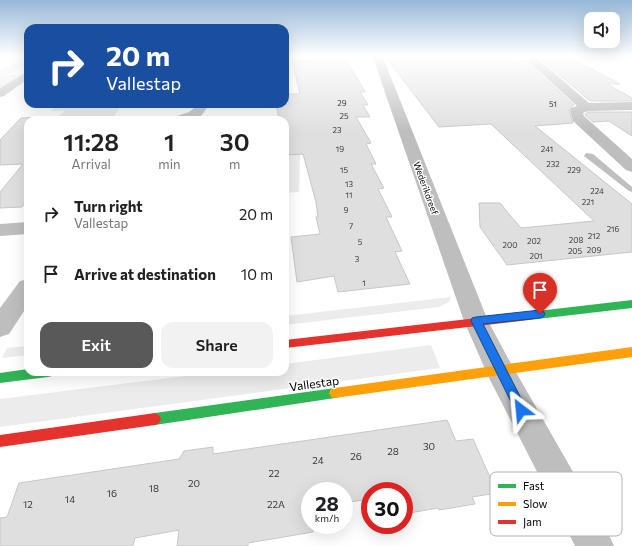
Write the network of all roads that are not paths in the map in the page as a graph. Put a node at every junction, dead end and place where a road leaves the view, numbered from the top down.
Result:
1 (18, 80) edge
2 (386, 80) edge
3 (557, 80) edge
4 (0, 93) edge
5 (586, 106) junction
6 (632, 106) edge
7 (201, 108) edge
8 (190, 116) edge
9 (632, 167) edge
10 (24, 228) edge
11 (0, 230) edge
12 (24, 293) edge
13 (632, 304) edge
14 (476, 321) junction
15 (0, 327) edge
16 (289, 344) edge
17 (632, 352) edge
18 (499, 369) junction
19 (24, 375) edge
20 (0, 378) edge
21 (0, 441) edge
22 (555, 472) edge
23 (590, 536) edge
24 (595, 546) edge

1 - 4 street
2 - 14 street, Wederikdreef
3 - 5 street
5 - 6 street
5 - 9 street
7 - 8 street
10 - 11 street
12 - 15 street
13 - 14 street
14 - 16 street
14 - 18 street, Wederikdreef
17 - 18 street, Vallestap
18 - 21 street, Vallestap
18 - 22 street, Wederikdreef
19 - 20 street
23 - 24 street, Wederikdreef

